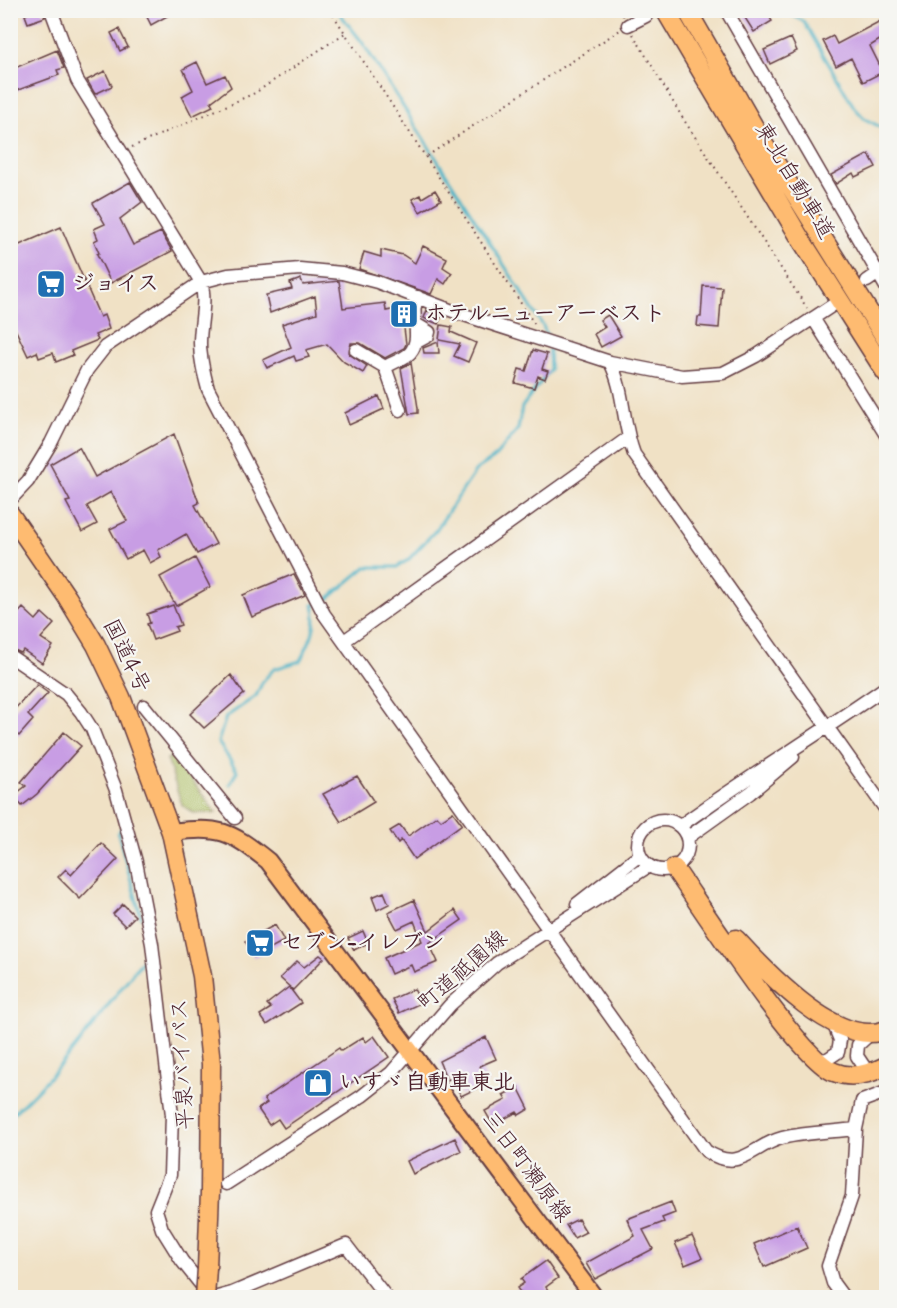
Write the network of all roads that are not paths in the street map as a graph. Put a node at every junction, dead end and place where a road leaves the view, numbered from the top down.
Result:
1 (51, 10) edge
2 (665, 10) edge
3 (687, 10) edge
4 (726, 10) edge
5 (646, 16) dead end
6 (628, 25) road end
7 (877, 274) edge
8 (201, 282) junction
9 (886, 287) edge
10 (418, 297) junction
11 (832, 305) dead end
12 (813, 318) junction
13 (886, 339) edge
14 (356, 350) dead end
15 (610, 362) junction
16 (385, 367) junction
17 (886, 373) edge
18 (400, 410) dead end
19 (886, 435) edge
20 (628, 438) junction
21 (10, 500) edge
22 (10, 514) edge
23 (344, 641) junction
24 (10, 656) edge
25 (886, 687) edge
26 (144, 706) dead end
27 (829, 728) junction
28 (886, 810) edge
29 (235, 818) dead end
30 (680, 826) junction
31 (171, 832) junction
32 (687, 838) junction
33 (640, 855) junction
34 (678, 864) junction
35 (649, 866) junction
36 (548, 928) junction
37 (833, 1023) junction
38 (879, 1032) edge
39 (411, 1050) junction
40 (810, 1056) junction
41 (881, 1068) edge
42 (886, 1092) edge
43 (856, 1129) junction
44 (225, 1184) dead end
45 (205, 1298) edge
46 (213, 1298) edge
47 (387, 1298) edge
48 (595, 1298) edge
49 (844, 1298) edge

1 - 8 street
2 - 17 highway, 東北自動車道
3 - 13 highway, 東北自動車道
4 - 7 street
5 - 6 street
7 - 9 street
8 - 10 street
8 - 21 street
8 - 23 street
10 - 15 street
10 - 16 street
11 - 12 street
12 - 15 street
12 - 19 street
14 - 16 street
15 - 20 street
16 - 18 street
20 - 23 street
20 - 27 street
22 - 31 highway, 国道4号
23 - 36 street
24 - 46 street
25 - 27 street
26 - 29 street
27 - 28 street
27 - 30 street
27 - 32 street
30 - 32 street
30 - 33 street
31 - 39 main road, 三日町瀬原線
31 - 45 highway, 平泉バイパス, bridge
32 - 34 street
33 - 35 street
33 - 36 street, 町道祗園線
34 - 35 street
34 - 37 highway
34 - 40 highway
35 - 36 street, 町道祗園線
36 - 39 street, 町道祗園線
36 - 43 street
37 - 38 highway
37 - 40 street
38 - 41 street
39 - 44 street, 町道祗園線
39 - 48 main road, 三日町瀬原線
40 - 41 highway
42 - 43 street
43 - 49 street
46 - 47 street

